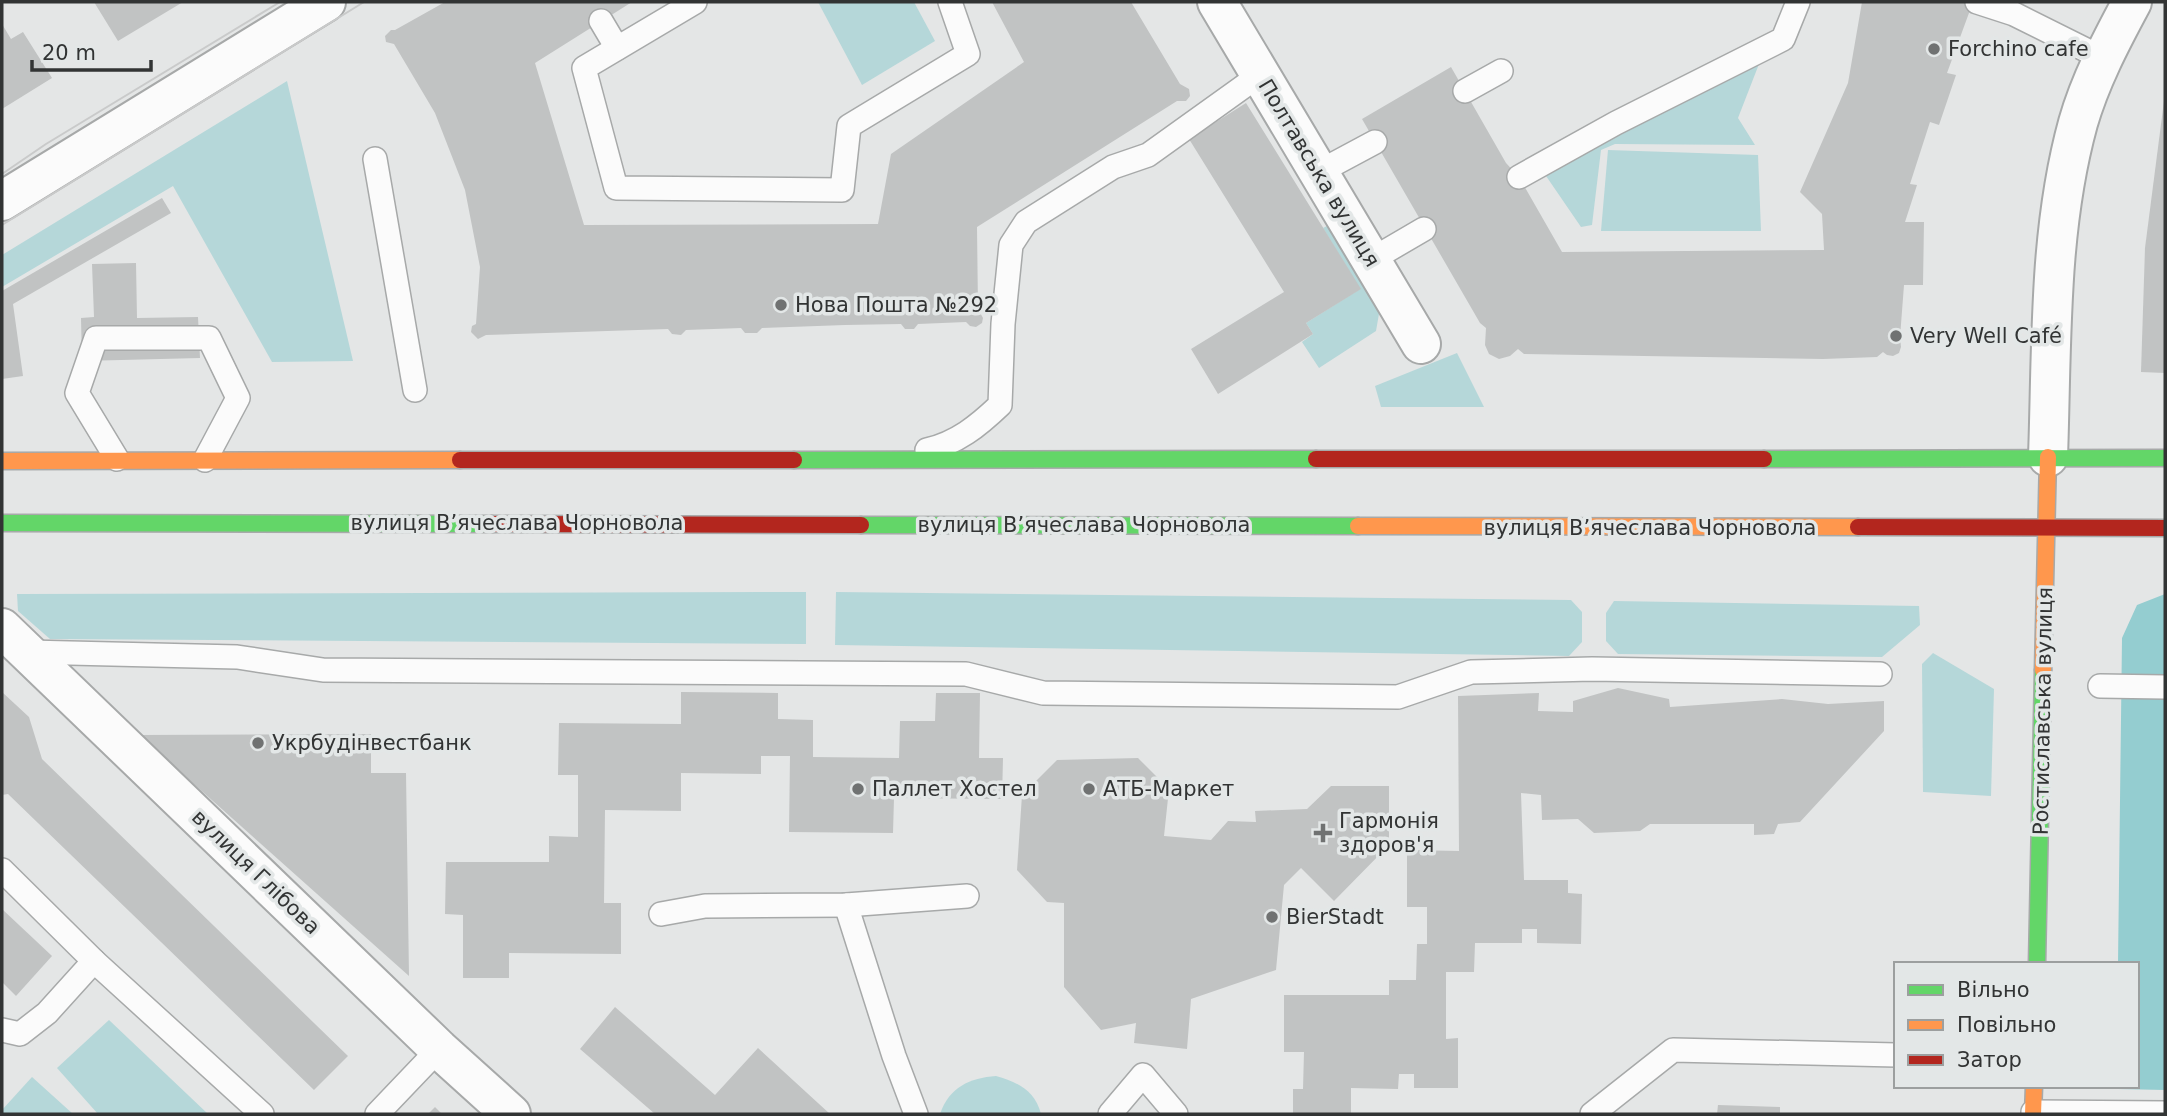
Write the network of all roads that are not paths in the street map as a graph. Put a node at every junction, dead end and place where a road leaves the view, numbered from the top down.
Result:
1 (326, 2) edge
2 (695, 2) edge
3 (950, 2) edge
4 (1217, 2) edge
5 (1798, 2) edge
6 (1977, 2) edge
7 (2132, 2) edge
8 (601, 21) dead end
9 (617, 48) junction
10 (2102, 58) junction
11 (1501, 71) dead end
12 (1261, 74) junction
13 (1465, 91) dead end
14 (1375, 142) dead end
15 (375, 159) dead end
16 (1319, 172) junction
17 (1519, 177) dead end
18 (2, 201) edge
19 (1424, 229) dead end
20 (1371, 260) junction
21 (1421, 344) dead end
22 (415, 390) dead end
23 (2048, 457) junction
24 (891, 458) junction
25 (2165, 458) edge
26 (117, 459) junction
27 (205, 460) junction
28 (2, 461) edge
29 (2, 523) edge
30 (2165, 528) edge
31 (2047, 529) junction
32 (15, 640) edge
33 (1880, 674) dead end
34 (2100, 686) dead end
35 (2165, 687) edge
36 (2, 870) edge
37 (967, 896) dead end
38 (846, 905) junction
39 (661, 914) dead end
40 (94, 961) junction
41 (2036, 962) edge
42 (2, 1030) edge
43 (439, 1049) junction
44 (1894, 1055) edge
45 (2034, 1088) edge
46 (2033, 1113) edge
47 (2165, 1113) edge
48 (262, 1114) edge
49 (377, 1114) edge
50 (511, 1114) edge
51 (916, 1114) edge
52 (1110, 1114) edge
53 (1175, 1114) edge
54 (1592, 1114) edge

1 - 18 street
2 - 9 lane
3 - 9 lane
4 - 12 street, Полтавська вулиця
5 - 17 lane
6 - 10 lane
7 - 10 street
8 - 9 lane
10 - 23 street
11 - 13 lane
12 - 16 street, Полтавська вулиця
12 - 24 lane
14 - 16 lane
15 - 22 lane
16 - 20 street, Полтавська вулиця
19 - 20 lane
20 - 21 street, Полтавська вулиця
23 - 24 main road
23 - 25 main road
23 - 31 main road, Ростиславська вулиця
24 - 27 main road
26 - 27 main road
26 - 27 lane
26 - 28 main road
29 - 31 main road, вулиця Вʼячеслава Чорновола
30 - 31 main road, вулиця Вʼячеслава Чорновола
31 - 41 main road, Ростиславська вулиця
32 - 33 lane
32 - 43 street, вулиця Глібова
34 - 35 lane
36 - 40 lane
37 - 38 lane
38 - 39 lane
38 - 51 lane
40 - 42 lane
40 - 48 lane
43 - 49 lane
43 - 50 street, вулиця Глібова
44 - 54 lane
45 - 46 main road
46 - 47 lane
52 - 53 lane

